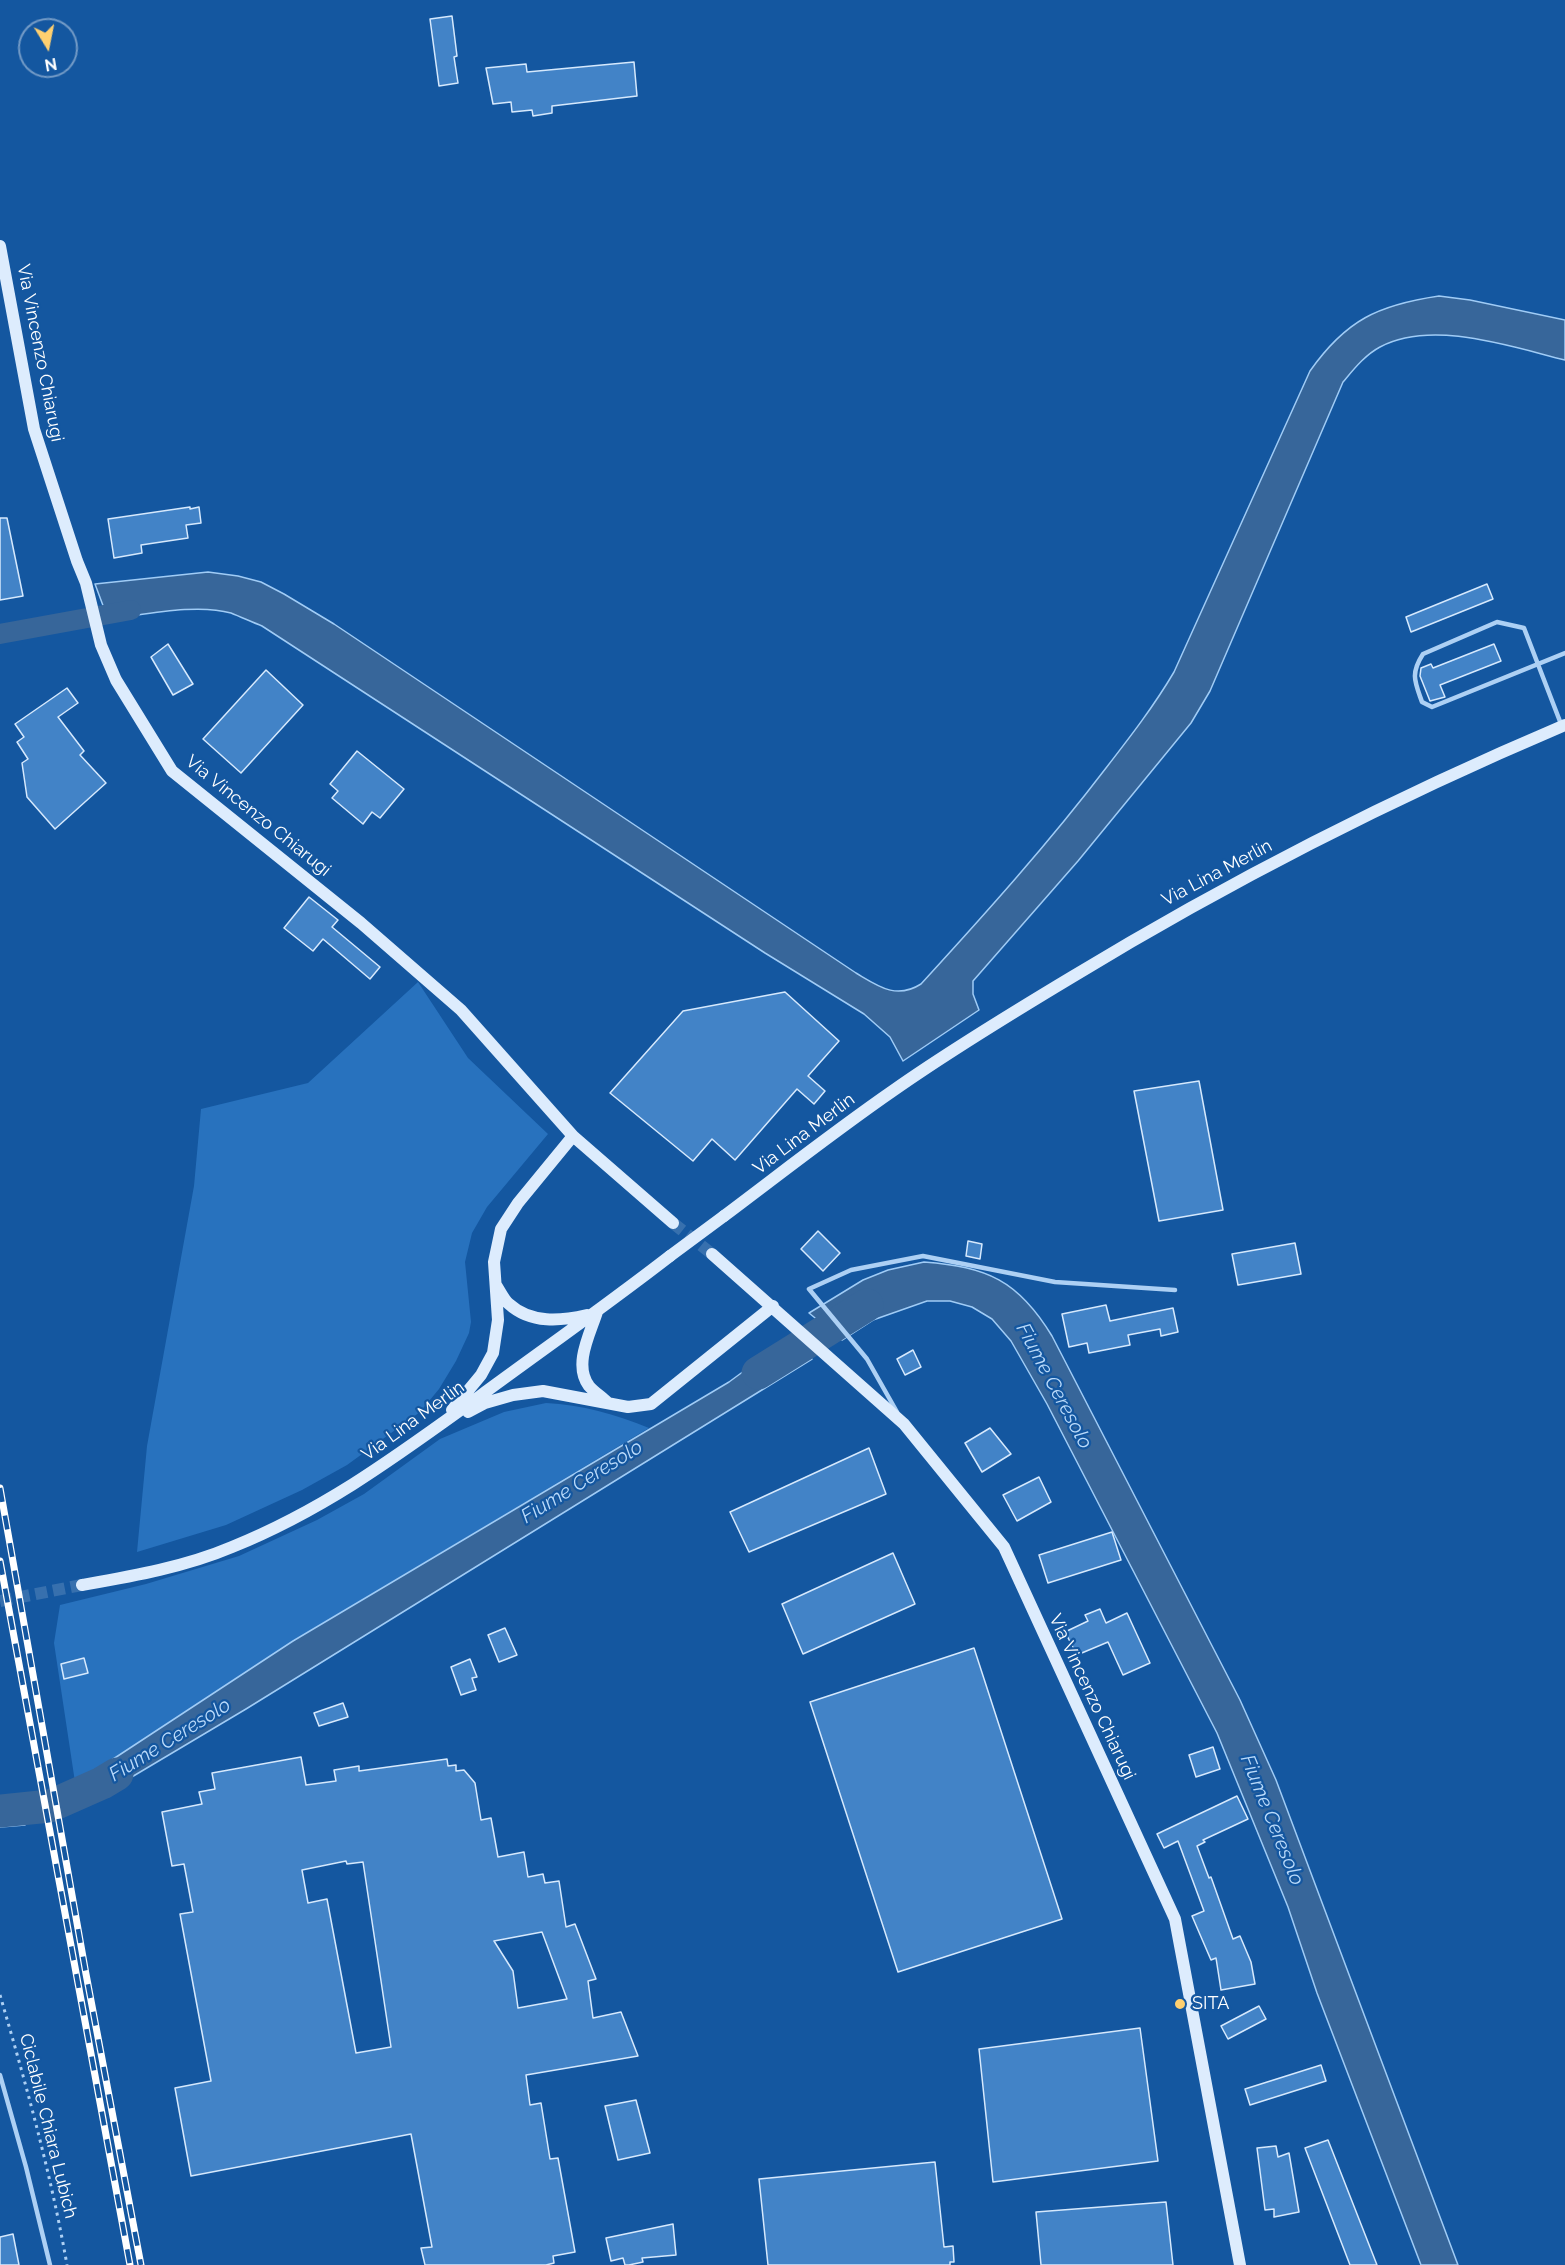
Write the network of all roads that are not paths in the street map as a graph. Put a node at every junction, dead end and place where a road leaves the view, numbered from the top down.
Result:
1 (0, 246) edge
2 (1565, 653) edge
3 (1539, 664) junction
4 (1564, 726) edge
5 (573, 1136) junction
6 (673, 1223) tunnel mouth
7 (712, 1254) tunnel mouth
8 (495, 1284) junction
9 (1174, 1290) dead end
10 (773, 1306) junction
11 (597, 1312) junction
12 (608, 1403) junction
13 (904, 1424) junction
14 (437, 1427) junction
15 (82, 1585) tunnel mouth
16 (0, 2075) edge
17 (50, 2265) edge
18 (1240, 2265) edge

1 - 5 main road, Via Vincenzo Chiarugi
2 - 3 lane
3 - 3 lane
3 - 4 lane
4 - 11 main road, Via Lina Merlin, bridge
5 - 6 main road, Via Vincenzo Chiarugi
5 - 8 main road
7 - 10 main road, Via Vincenzo Chiarugi
8 - 11 main road
8 - 14 main road
9 - 13 lane
10 - 12 main road
10 - 13 main road, Via Vincenzo Chiarugi
11 - 12 main road
11 - 14 main road, Via Lina Merlin
12 - 14 main road
13 - 18 main road, Via Vincenzo Chiarugi
14 - 15 main road, Via Lina Merlin
16 - 17 lane

